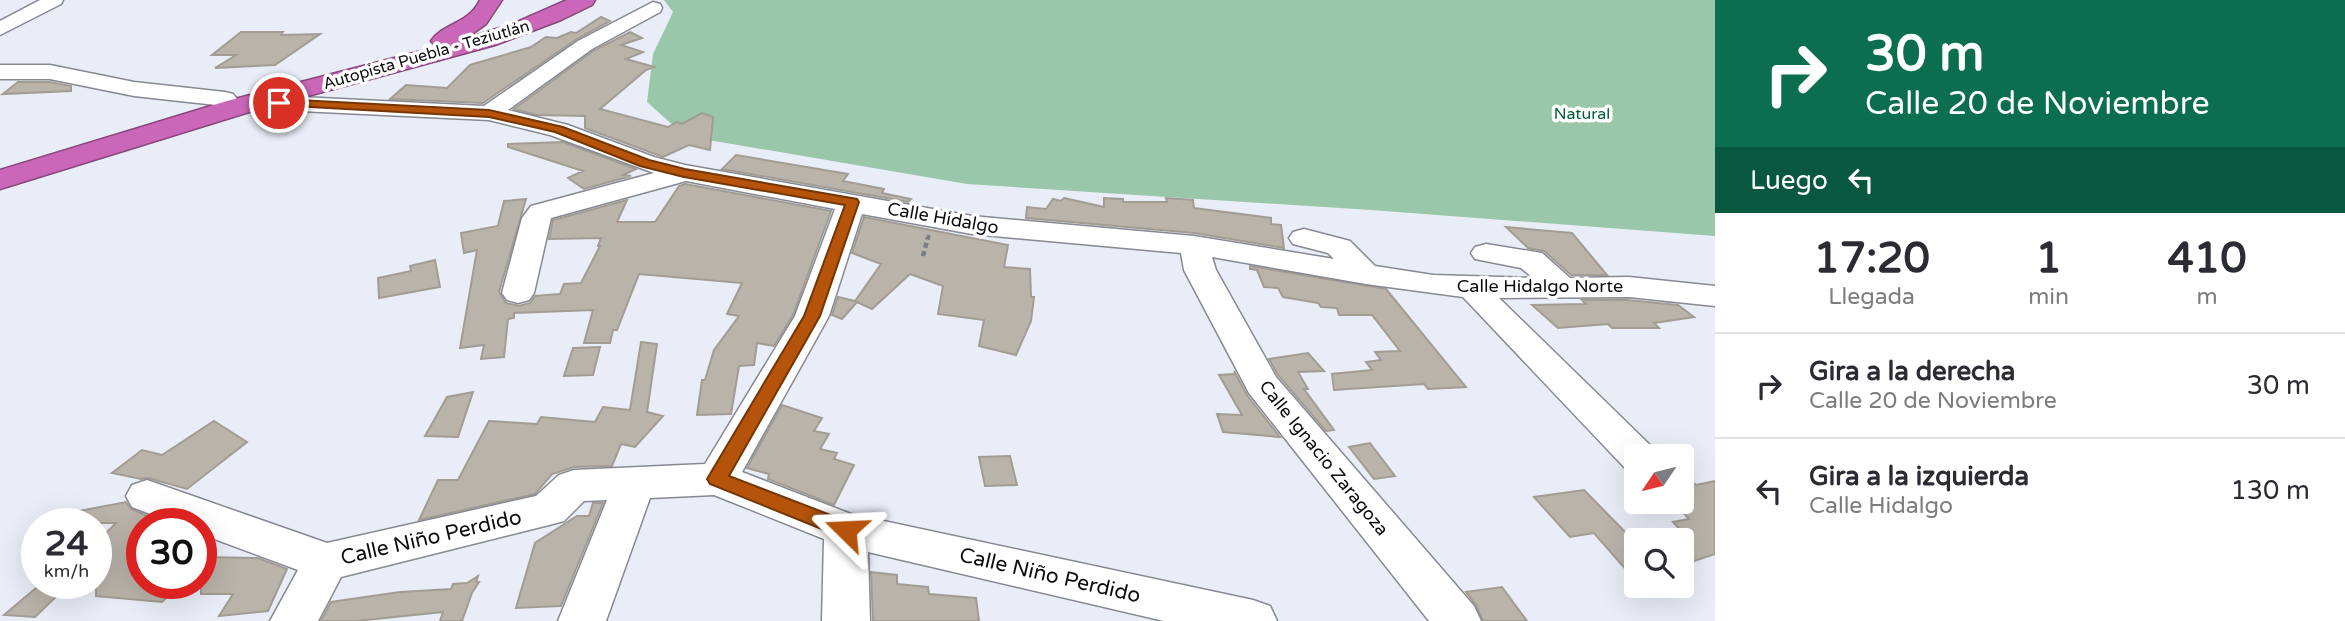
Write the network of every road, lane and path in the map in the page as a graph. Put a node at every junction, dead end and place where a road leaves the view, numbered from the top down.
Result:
1 (54, 0) edge
2 (579, 3) edge
3 (490, 4) edge
4 (653, 8) dead end
5 (0, 29) edge
6 (0, 72) edge
7 (315, 85) junction
8 (225, 99) dead end
9 (279, 103) dead end
10 (489, 113) junction
11 (684, 173) junction
12 (0, 180) edge
13 (852, 202) junction
14 (1304, 237) dead end
15 (1194, 245) junction
16 (1486, 253) dead end
17 (1366, 275) junction
18 (1479, 288) junction
19 (1563, 288) junction
20 (518, 293) dead end
21 (1715, 296) edge
22 (1625, 444) edge
23 (717, 479) junction
24 (635, 482) junction
25 (147, 496) dead end
26 (846, 530) junction
27 (326, 562) junction
28 (293, 621) edge
29 (582, 621) edge
30 (846, 621) edge
31 (1254, 621) edge
32 (1457, 621) edge

1 - 5 street
2 - 7 highway, Autopista Puebla - Teziutlán
3 - 7 highway, Autopista Puebla - Teziutlán
4 - 10 street
6 - 8 street
7 - 12 highway, Autopista Puebla - Teziutlán
9 - 10 street, Calle Hidalgo
10 - 11 street, Calle Hidalgo
11 - 13 street, Calle Hidalgo
11 - 20 street
13 - 15 street, Calle Hidalgo
13 - 23 street
14 - 17 street
15 - 17 street, Calle Hidalgo
15 - 32 street, Calle Ignacio Zaragoza
16 - 19 street
17 - 18 street, Calle Hidalgo Norte
18 - 19 street, Calle Hidalgo Norte
18 - 22 street
19 - 21 street, Calle Hidalgo Norte
23 - 24 street, Calle Niño Perdido
23 - 26 street, Calle Niño Perdido
24 - 27 street, Calle Niño Perdido
24 - 29 street
25 - 27 street, Calle Niño Perdido
26 - 30 street
26 - 31 street, Calle Niño Perdido
27 - 28 street

